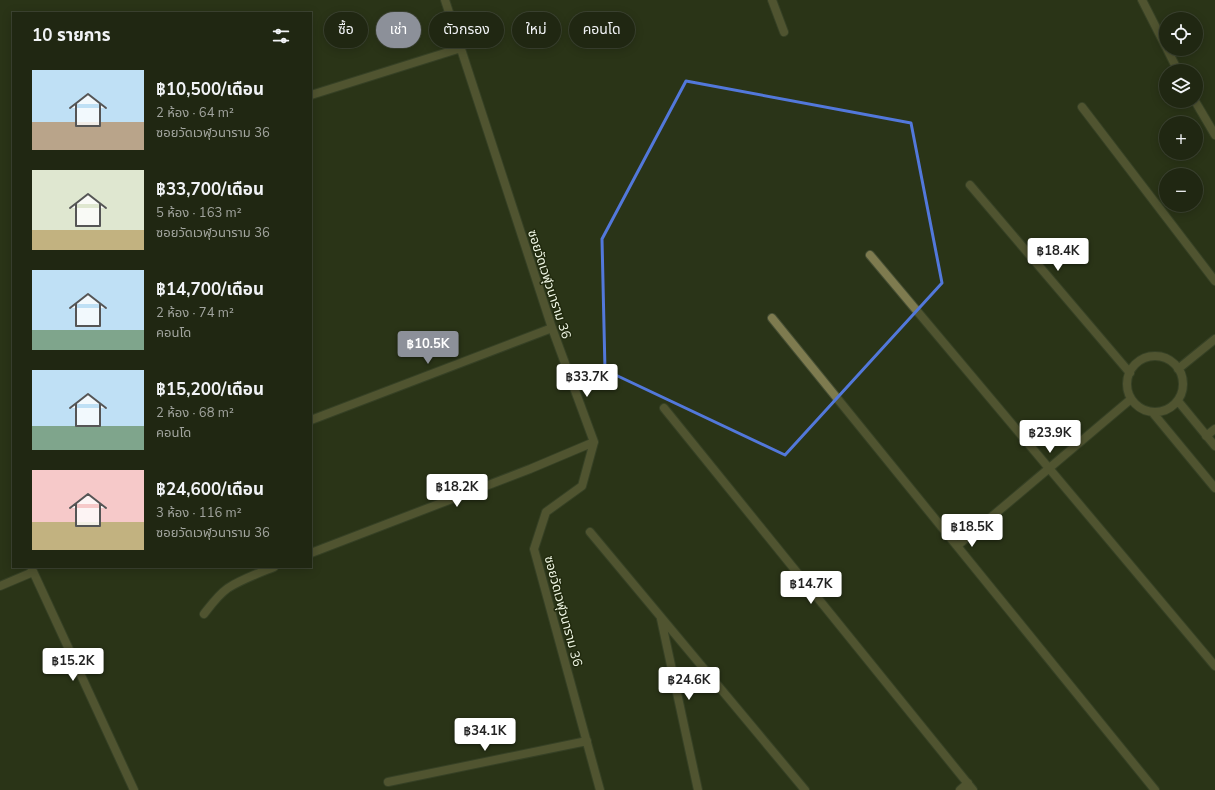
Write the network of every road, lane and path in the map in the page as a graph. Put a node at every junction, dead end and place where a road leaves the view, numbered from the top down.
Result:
1 (445, 0) edge
2 (772, 0) edge
3 (1142, 0) edge
4 (449, 12) edge
5 (784, 32) dead end
6 (1159, 34) edge
7 (462, 48) joint
8 (312, 95) edge
9 (1082, 107) dead end
10 (1199, 108) edge
11 (1215, 135) edge
12 (970, 185) dead end
13 (870, 255) dead end
14 (1215, 281) edge
15 (772, 318) dead end
16 (552, 328) junction
17 (1215, 339) edge
18 (1178, 369) junction
19 (1130, 373) junction
20 (1131, 399) junction
21 (1178, 401) junction
22 (664, 408) dead end
23 (1153, 413) junction
24 (312, 420) edge
25 (1215, 429) edge
26 (1206, 436) junction
27 (594, 442) junction
28 (1215, 446) edge
29 (1049, 468) junction
30 (1215, 488) edge
31 (590, 532) dead end
32 (958, 546) junction
33 (312, 553) edge
34 (272, 568) edge
35 (32, 569) edge
36 (0, 586) edge
37 (204, 614) dead end
38 (660, 616) junction
39 (1215, 666) edge
40 (587, 740) junction
41 (388, 782) dead end
42 (970, 787) edge
43 (134, 790) edge
44 (600, 790) edge
45 (698, 790) edge
46 (805, 790) edge
47 (960, 790) edge
48 (1155, 790) edge

1 - 4 street, ซอยวัดเวฬุวนาราม 36
2 - 5 street
3 - 6 street
7 - 8 street
7 - 16 street, ซอยวัดเวฬุวนาราม 36
9 - 14 street
10 - 11 street
12 - 19 street
13 - 29 street
15 - 32 street
16 - 24 street
16 - 27 street, ซอยวัดเวฬุวนาราม 36
17 - 18 street
18 - 19 street
18 - 21 street
19 - 20 street
20 - 23 street
20 - 29 street
21 - 23 street
21 - 26 street
22 - 42 street
23 - 30 street
25 - 26 street
26 - 28 street
27 - 33 street
27 - 40 street, ซอยวัดเวฬุวนาราม 36
29 - 32 street
29 - 39 street
31 - 38 street
32 - 48 street
34 - 37 street
35 - 36 street
35 - 43 street
38 - 45 street
38 - 46 street
40 - 41 street
40 - 44 street, ซอยวัดเวฬุวนาราม 36
42 - 47 street

